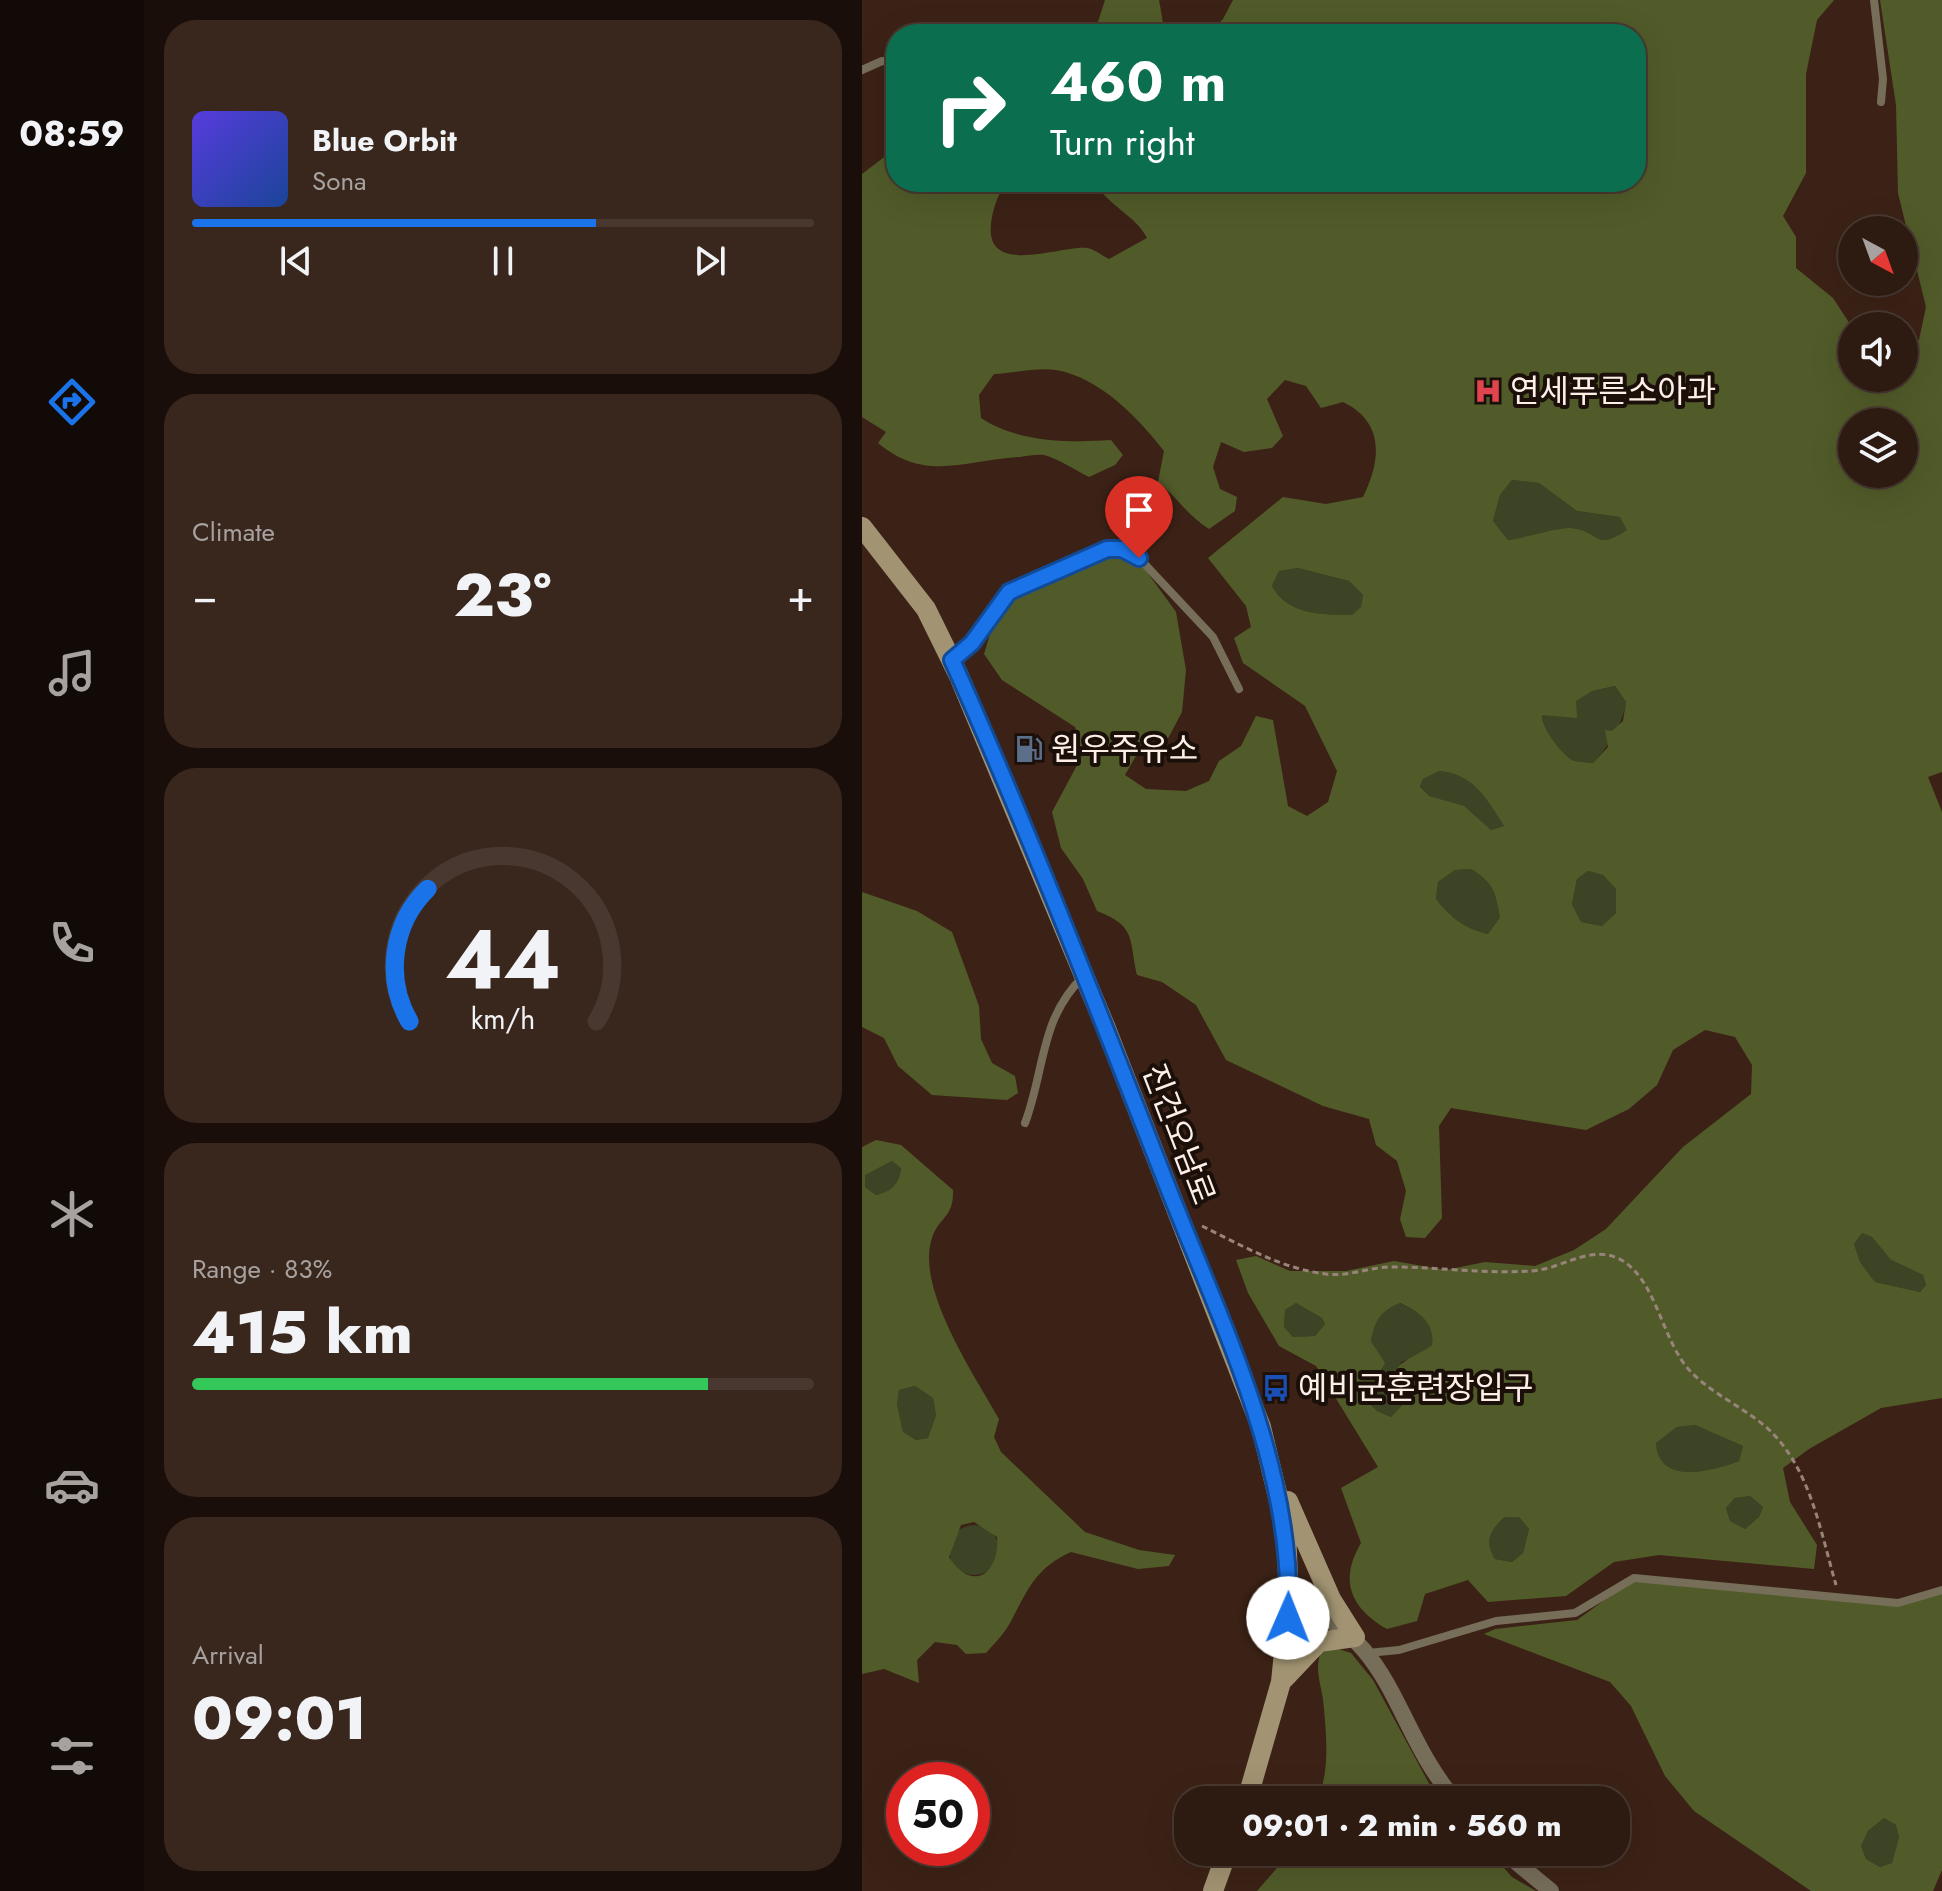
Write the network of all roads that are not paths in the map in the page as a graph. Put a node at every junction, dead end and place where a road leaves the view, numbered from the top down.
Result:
1 (1874, 0) edge
2 (886, 61) edge
3 (862, 70) edge
4 (1881, 102) dead end
5 (862, 527) edge
6 (952, 660) junction
7 (1239, 689) dead end
8 (1084, 975) junction
9 (1025, 1123) dead end
10 (1273, 1468) junction
11 (1942, 1590) edge
12 (1289, 1602) junction
13 (1361, 1645) junction
14 (1281, 1682) junction
15 (1251, 1786) edge
16 (1445, 1786) edge
17 (1222, 1866) edge
18 (1521, 1866) edge
19 (1213, 1891) edge
20 (1551, 1891) edge

1 - 4 lane
2 - 3 lane
5 - 6 main road, 진건오남로
6 - 7 lane
6 - 8 main road, 진건오남로
8 - 9 lane
8 - 10 main road, 진건오남로
10 - 12 main road, 진건오남로
10 - 13 main road
11 - 13 lane
12 - 13 street
12 - 14 main road, 진건오남로
13 - 14 main road
13 - 16 street
14 - 15 main road, 진건오남로
17 - 19 main road
18 - 20 street

